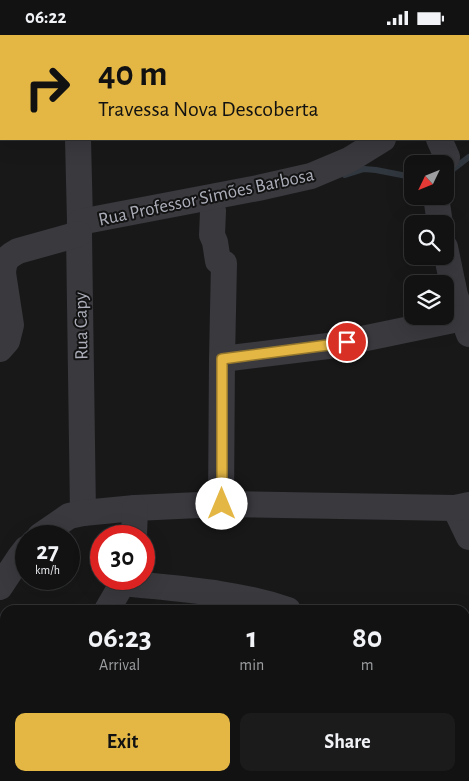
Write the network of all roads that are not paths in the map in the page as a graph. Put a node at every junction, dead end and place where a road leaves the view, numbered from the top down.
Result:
1 (78, 140) edge
2 (381, 140) edge
3 (438, 140) edge
4 (446, 155) edge
5 (213, 211) dead end
6 (79, 228) junction
7 (449, 265) edge
8 (466, 326) edge
9 (0, 349) edge
10 (222, 359) junction
11 (222, 504) junction
12 (462, 507) edge
13 (135, 508) junction
14 (83, 513) junction
15 (56, 525) edge
16 (134, 525) edge
17 (469, 537) edge
18 (15, 563) edge
19 (155, 585) edge
20 (0, 587) edge
21 (119, 590) edge
22 (110, 605) edge
23 (275, 605) edge

1 - 6 street, Rua Capy
2 - 6 street, Rua Professor Simões Barbosa
3 - 4 street
5 - 10 street
6 - 9 street, Rua Professor Simões Barbosa
6 - 14 street, Rua Capy
7 - 8 street
8 - 10 street
10 - 11 street
11 - 12 street
11 - 13 street
12 - 17 street
13 - 14 street
13 - 16 street
14 - 15 street
18 - 20 street
19 - 23 street
21 - 22 street

